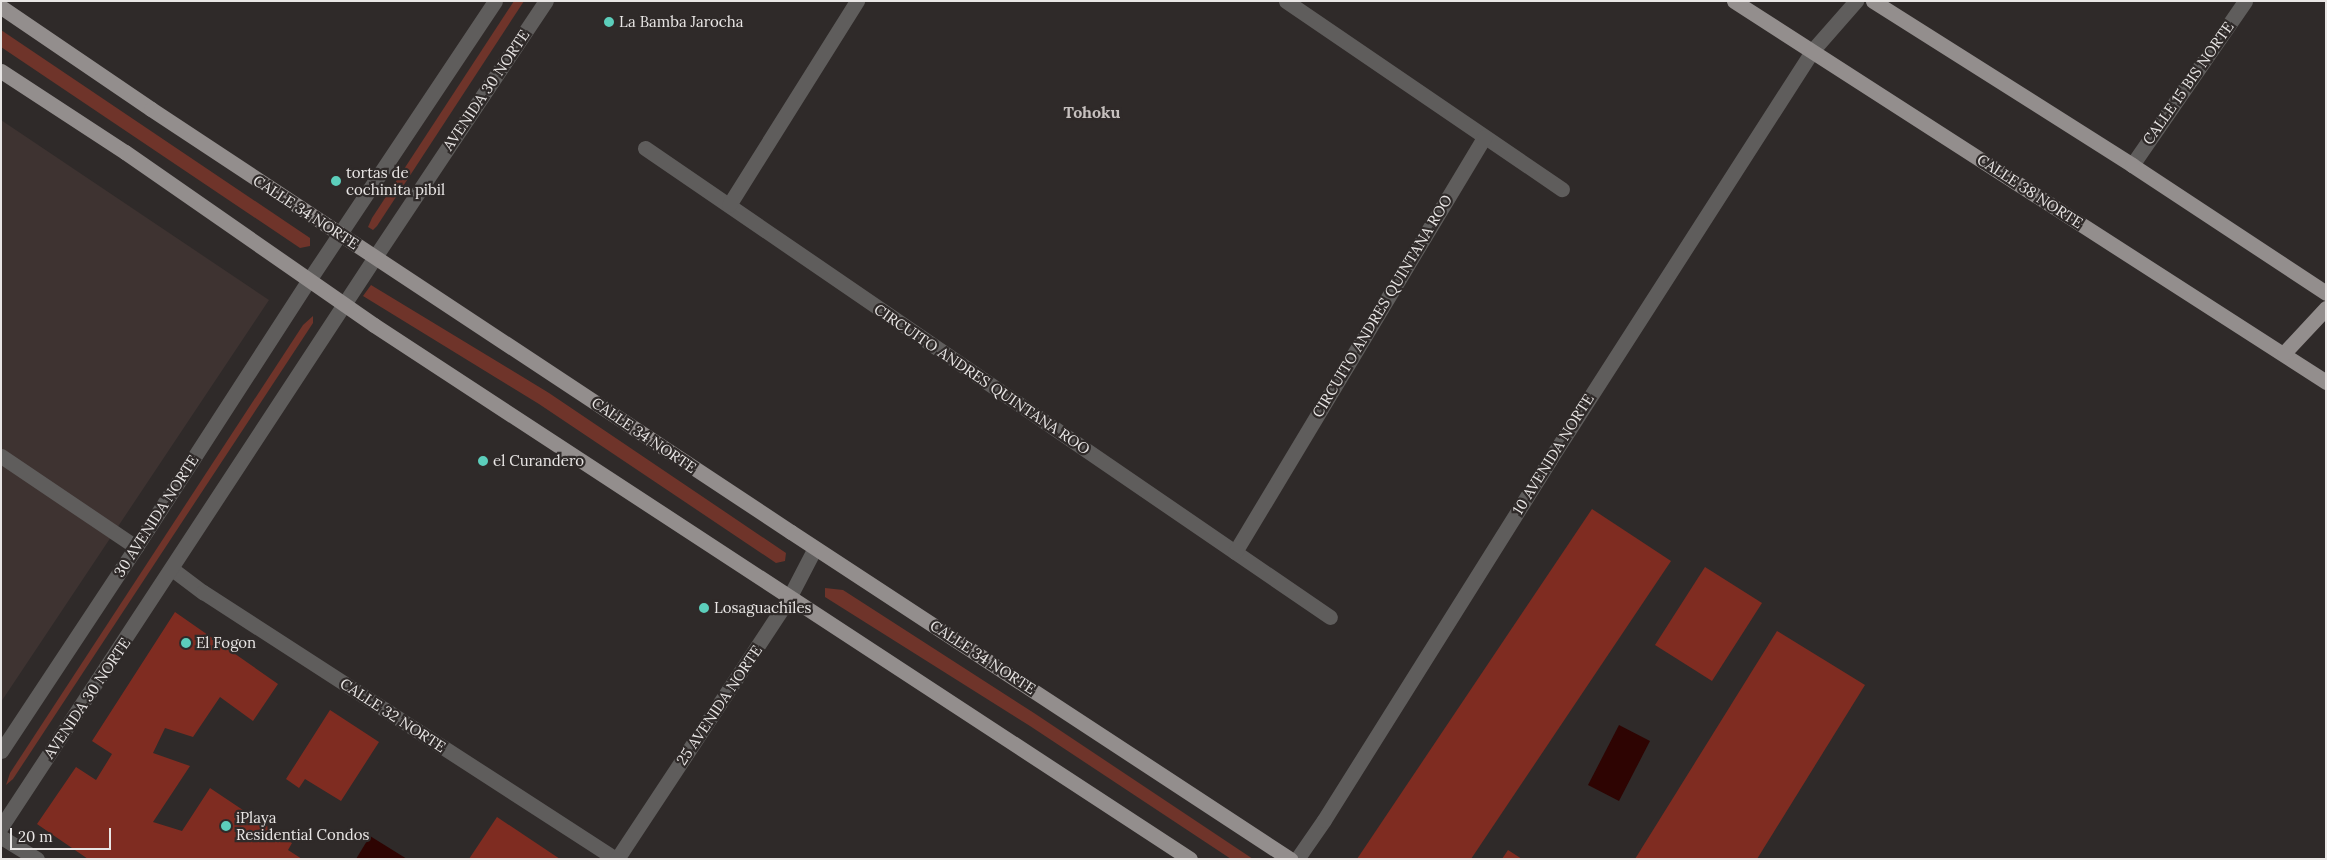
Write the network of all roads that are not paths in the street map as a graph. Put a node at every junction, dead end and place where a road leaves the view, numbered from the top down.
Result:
1 (495, 1) edge
2 (546, 1) edge
3 (857, 1) edge
4 (1286, 1) edge
5 (1734, 1) edge
6 (1856, 1) edge
7 (1873, 1) edge
8 (2245, 1) edge
9 (1, 7) edge
10 (1812, 51) junction
11 (1, 71) edge
12 (1484, 137) junction
13 (645, 148) dead end
14 (2132, 165) junction
15 (1562, 189) dead end
16 (729, 206) junction
17 (340, 234) junction
18 (375, 257) junction
19 (309, 280) junction
20 (2326, 293) edge
21 (344, 305) junction
22 (2326, 308) edge
23 (2284, 354) junction
24 (2326, 382) edge
25 (1, 456) edge
26 (136, 547) junction
27 (815, 548) junction
28 (1235, 552) junction
29 (172, 569) junction
30 (789, 598) junction
31 (1330, 617) dead end
32 (1, 751) edge
33 (1, 827) edge
34 (1, 836) edge
35 (37, 859) edge
36 (616, 859) edge
37 (1190, 859) edge
38 (1290, 859) edge
39 (1297, 859) edge

1 - 17 street
2 - 18 street, AVENIDA 30 NORTE
3 - 16 street
4 - 12 street
5 - 10 main road, CALLE 38 NORTE
6 - 10 street, 10 AVENIDA NORTE
7 - 14 main road
8 - 14 street, CALLE 15 BIS NORTE
9 - 17 main road, CALLE 34 NORTE
10 - 23 main road, CALLE 38 NORTE
10 - 39 street, 10 AVENIDA NORTE
11 - 19 main road
12 - 15 street
12 - 28 street, CIRCUITO ANDRES QUINTANA ROO
13 - 16 street, CIRCUITO ANDRES QUINTANA ROO
14 - 20 main road
16 - 28 street, CIRCUITO ANDRES QUINTANA ROO
17 - 18 main road, CALLE 34 NORTE
17 - 19 street
18 - 21 street, AVENIDA 30 NORTE
18 - 27 main road, CALLE 34 NORTE
19 - 21 main road
19 - 26 street, 30 AVENIDA NORTE
21 - 29 street
21 - 30 main road
22 - 23 main road
23 - 24 main road, CALLE 38 NORTE
25 - 26 street
26 - 32 street, 30 AVENIDA NORTE
27 - 30 street, 25 AVENIDA NORTE
27 - 38 main road, CALLE 34 NORTE
28 - 31 street, CIRCUITO ANDRES QUINTANA ROO
29 - 33 street, AVENIDA 30 NORTE
29 - 36 street, CALLE 32 NORTE
30 - 36 street, 25 AVENIDA NORTE
30 - 37 main road
34 - 35 street

